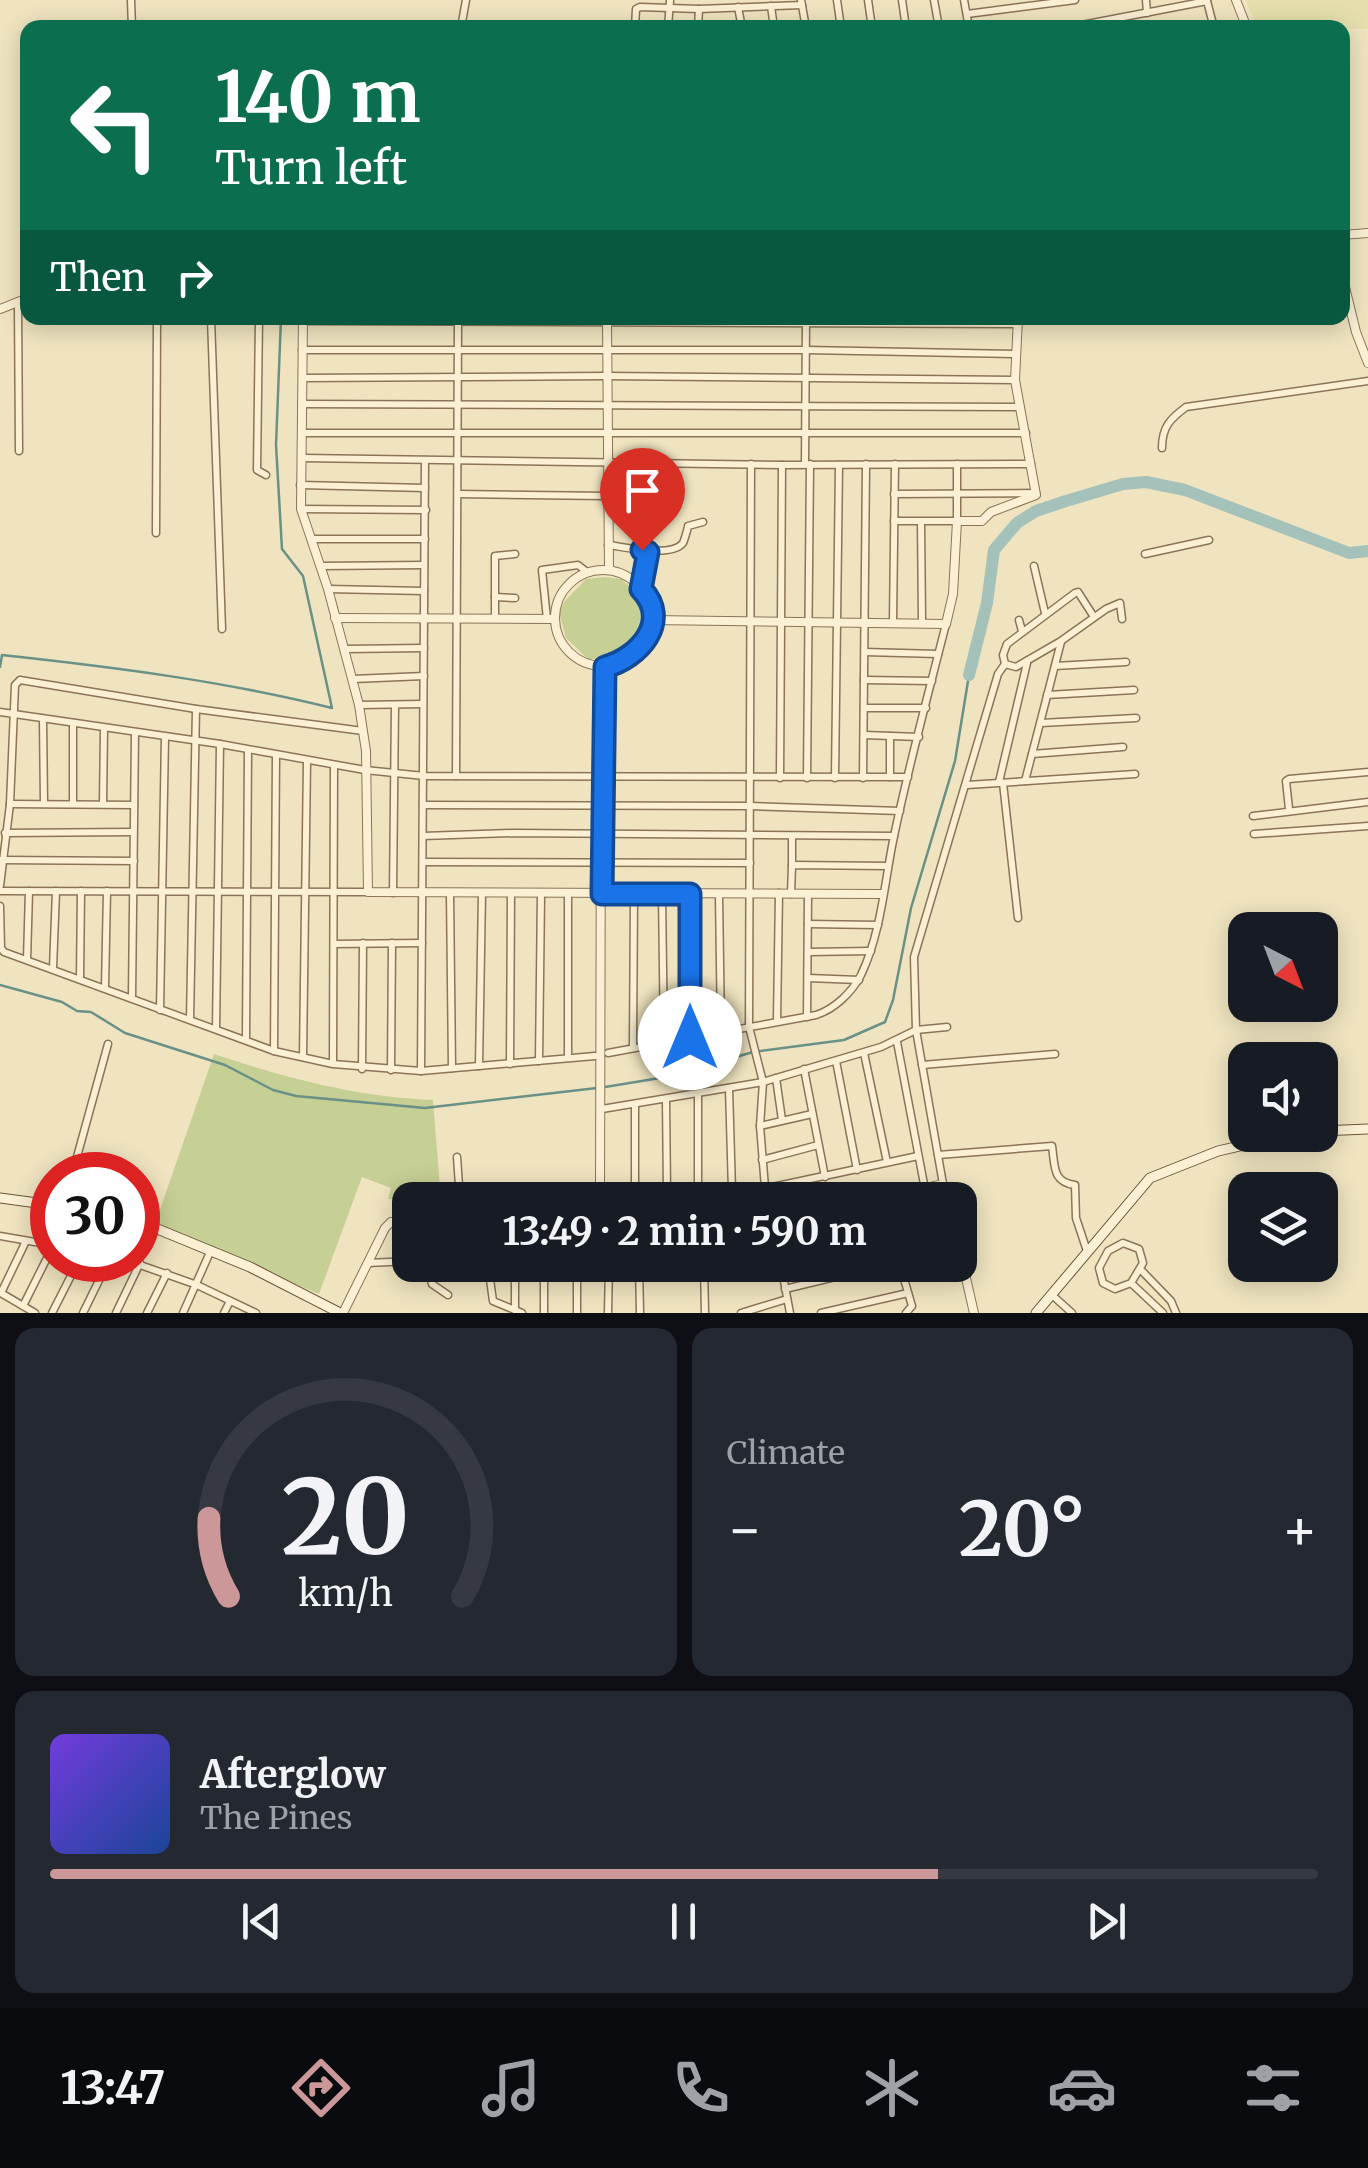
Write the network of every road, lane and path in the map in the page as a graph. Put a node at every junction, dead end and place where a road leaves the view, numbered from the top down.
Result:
1 (964, 0) edge
2 (1076, 0) edge
3 (1146, 0) edge
4 (1206, 1) edge
5 (802, 2) edge
6 (1175, 3) edge
7 (669, 4) edge
8 (770, 6) junction
9 (738, 7) junction
10 (699, 9) junction
11 (967, 14) junction
12 (1147, 14) junction
13 (636, 20) edge
14 (698, 20) edge
15 (740, 20) edge
16 (773, 20) edge
17 (968, 20) edge
18 (1112, 20) edge
19 (1350, 308) edge
20 (22, 325) edge
21 (157, 325) edge
22 (211, 325) edge
23 (259, 325) edge
24 (303, 325) edge
25 (458, 325) edge
26 (606, 325) edge
27 (806, 325) edge
28 (1018, 325) edge
29 (302, 350) junction
30 (458, 350) junction
31 (806, 350) junction
32 (606, 351) junction
33 (1015, 354) junction
34 (1368, 363) edge
35 (605, 376) junction
36 (303, 378) junction
37 (458, 378) junction
38 (805, 380) junction
39 (1015, 380) junction
40 (1368, 380) edge
41 (302, 404) junction
42 (459, 405) junction
43 (606, 406) junction
44 (805, 407) junction
45 (1020, 408) junction
46 (458, 432) junction
47 (302, 433) junction
48 (805, 433) junction
49 (1026, 433) junction
50 (606, 434) junction
51 (1162, 448) dead end
52 (19, 451) dead end
53 (302, 458) junction
54 (458, 459) junction
55 (425, 460) junction
56 (606, 461) junction
57 (751, 464) junction
58 (782, 464) junction
59 (807, 464) junction
60 (838, 464) junction
61 (866, 464) junction
62 (895, 464) junction
63 (956, 464) junction
64 (1032, 464) junction
65 (266, 475) dead end
66 (300, 485) junction
67 (425, 488) junction
68 (1036, 493) junction
69 (458, 494) junction
70 (894, 494) junction
71 (956, 495) junction
72 (606, 496) junction
73 (301, 510) junction
74 (426, 510) junction
75 (894, 521) junction
76 (956, 521) junction
77 (703, 522) dead end
78 (922, 522) junction
79 (156, 533) dead end
80 (310, 539) junction
81 (425, 539) junction
82 (1209, 540) dead end
83 (608, 545) junction
84 (648, 552) junction
85 (514, 554) dead end
86 (1145, 554) dead end
87 (424, 565) junction
88 (321, 566) junction
89 (1034, 566) dead end
90 (609, 568) junction
91 (587, 572) junction
92 (641, 589) junction
93 (328, 590) junction
94 (424, 591) junction
95 (495, 597) junction
96 (515, 598) dead end
97 (1044, 613) junction
98 (1095, 617) junction
99 (335, 618) junction
100 (424, 618) junction
101 (495, 618) junction
102 (456, 619) junction
103 (551, 619) junction
104 (1122, 619) dead end
105 (651, 620) junction
106 (866, 620) junction
107 (1020, 620) dead end
108 (781, 621) junction
109 (809, 621) junction
110 (837, 621) junction
111 (894, 621) junction
112 (922, 621) junction
113 (752, 622) junction
114 (946, 624) junction
115 (222, 629) dead end
116 (1022, 630) junction
117 (1061, 641) junction
118 (424, 648) junction
119 (345, 649) junction
120 (865, 652) junction
121 (938, 654) junction
122 (1028, 662) junction
123 (1126, 662) dead end
124 (1006, 664) junction
125 (1054, 666) junction
126 (605, 667) junction
127 (424, 676) junction
128 (353, 679) junction
129 (864, 680) junction
130 (932, 681) junction
131 (1134, 690) dead end
132 (1047, 695) junction
133 (423, 704) junction
134 (395, 705) junction
135 (359, 706) junction
136 (864, 708) junction
137 (926, 708) junction
138 (196, 709) junction
139 (0, 712) edge
140 (14, 714) junction
141 (1136, 718) dead end
142 (43, 720) junction
143 (73, 723) junction
144 (1040, 723) junction
145 (104, 729) junction
146 (363, 731) junction
147 (135, 733) junction
148 (864, 735) junction
149 (165, 736) junction
150 (890, 736) junction
151 (919, 736) junction
152 (193, 740) junction
153 (220, 744) junction
154 (1124, 746) dead end
155 (248, 750) junction
156 (1032, 754) junction
157 (276, 755) junction
158 (307, 761) junction
159 (334, 764) junction
160 (365, 770) junction
161 (393, 772) junction
162 (1368, 772) edge
163 (1135, 774) dead end
164 (424, 776) junction
165 (456, 776) junction
166 (601, 776) junction
167 (890, 777) junction
168 (908, 777) junction
169 (807, 778) junction
170 (835, 778) junction
171 (863, 778) junction
172 (751, 779) junction
173 (780, 779) junction
174 (1025, 781) junction
175 (1001, 783) junction
176 (967, 785) junction
177 (1368, 802) edge
178 (103, 803) junction
179 (10, 804) junction
180 (44, 804) junction
181 (74, 804) junction
182 (134, 805) junction
183 (423, 805) junction
184 (602, 806) junction
185 (750, 806) junction
186 (900, 810) junction
187 (1289, 810) junction
188 (1253, 816) dead end
189 (1368, 826) edge
190 (132, 832) junction
191 (6, 834) junction
192 (602, 834) junction
193 (1254, 834) dead end
194 (423, 836) junction
195 (750, 836) junction
196 (792, 836) junction
197 (894, 836) junction
198 (1, 860) edge
199 (134, 861) junction
200 (422, 862) junction
201 (602, 863) junction
202 (750, 863) junction
203 (792, 865) junction
204 (888, 866) junction
205 (0, 888) edge
206 (30, 891) junction
207 (56, 891) junction
208 (81, 891) junction
209 (107, 891) junction
210 (132, 892) junction
211 (162, 892) junction
212 (192, 892) junction
213 (220, 892) junction
214 (248, 892) junction
215 (277, 892) junction
216 (306, 892) junction
217 (335, 892) junction
218 (368, 892) junction
219 (393, 893) junction
220 (422, 893) junction
221 (450, 893) junction
222 (482, 893) junction
223 (511, 893) junction
224 (748, 893) junction
225 (779, 893) junction
226 (541, 894) junction
227 (568, 894) junction
228 (602, 894) junction
229 (634, 894) junction
230 (662, 894) junction
231 (690, 894) junction
232 (720, 894) junction
233 (791, 894) junction
234 (808, 894) junction
235 (882, 894) junction
236 (0, 906) edge
237 (1018, 918) dead end
238 (808, 924) junction
239 (878, 925) junction
240 (364, 943) junction
241 (392, 943) junction
242 (422, 943) junction
243 (334, 944) junction
244 (1, 951) edge
245 (871, 951) junction
246 (808, 952) junction
247 (27, 960) junction
248 (53, 968) junction
249 (80, 978) junction
250 (808, 978) junction
251 (859, 980) junction
252 (105, 987) junction
253 (132, 997) junction
254 (160, 1010) junction
255 (806, 1017) junction
256 (190, 1020) junction
257 (778, 1022) junction
258 (947, 1027) dead end
259 (748, 1028) junction
260 (216, 1029) junction
261 (916, 1030) junction
262 (720, 1032) junction
263 (690, 1038) junction
264 (246, 1039) junction
265 (898, 1042) junction
266 (108, 1044) dead end
267 (664, 1044) junction
268 (633, 1048) junction
269 (274, 1050) junction
270 (608, 1052) dead end
271 (864, 1053) junction
272 (1055, 1054) dead end
273 (595, 1056) dead end
274 (303, 1058) junction
275 (568, 1058) junction
276 (540, 1061) junction
277 (836, 1061) junction
278 (334, 1064) junction
279 (510, 1064) junction
280 (922, 1065) junction
281 (479, 1066) junction
282 (452, 1068) junction
283 (362, 1069) junction
284 (391, 1070) junction
285 (804, 1070) junction
286 (421, 1071) junction
287 (776, 1078) junction
288 (763, 1082) junction
289 (729, 1088) junction
290 (698, 1094) junction
291 (666, 1098) junction
292 (602, 1105) junction
293 (635, 1106) junction
294 (812, 1114) junction
295 (782, 1120) junction
296 (760, 1126) junction
297 (1368, 1129) edge
298 (1338, 1130) edge
299 (818, 1146) junction
300 (1228, 1147) edge
301 (78, 1152) edge
302 (938, 1155) junction
303 (918, 1156) junction
304 (457, 1157) dead end
305 (762, 1160) junction
306 (886, 1162) junction
307 (857, 1170) junction
308 (826, 1177) junction
309 (459, 1182) edge
310 (600, 1182) edge
311 (635, 1182) edge
312 (668, 1182) edge
313 (698, 1182) edge
314 (732, 1182) edge
315 (763, 1182) edge
316 (800, 1182) edge
317 (923, 1182) edge
318 (944, 1182) edge
319 (0, 1198) edge
320 (30, 1202) edge
321 (392, 1222) edge
322 (160, 1230) edge
323 (0, 1236) edge
324 (26, 1241) junction
325 (30, 1242) edge
326 (1091, 1245) junction
327 (211, 1250) junction
328 (1105, 1254) junction
329 (392, 1261) edge
330 (368, 1262) junction
331 (1141, 1270) junction
332 (160, 1271) edge
333 (167, 1274) junction
334 (35, 1282) edge
335 (68, 1282) edge
336 (99, 1282) edge
337 (131, 1282) edge
338 (431, 1282) edge
339 (490, 1282) edge
340 (516, 1282) edge
341 (544, 1282) edge
342 (577, 1282) edge
343 (609, 1282) edge
344 (640, 1282) edge
345 (705, 1282) edge
346 (785, 1282) edge
347 (815, 1282) edge
348 (905, 1282) edge
349 (967, 1282) edge
350 (1130, 1283) junction
351 (197, 1285) junction
352 (1157, 1286) junction
353 (786, 1289) junction
354 (0, 1292) edge
355 (908, 1293) junction
356 (448, 1295) dead end
357 (1052, 1295) junction
358 (1146, 1296) junction
359 (787, 1299) junction
360 (230, 1301) junction
361 (23, 1306) junction
362 (518, 1311) edge
363 (1038, 1312) edge
364 (35, 1313) edge
365 (52, 1313) edge
366 (83, 1313) edge
367 (116, 1313) edge
368 (147, 1313) edge
369 (183, 1313) edge
370 (224, 1313) edge
371 (256, 1313) edge
372 (341, 1313) edge
373 (544, 1313) edge
374 (578, 1313) edge
375 (608, 1313) edge
376 (640, 1313) edge
377 (705, 1313) edge
378 (742, 1313) edge
379 (790, 1313) edge
380 (821, 1313) edge
381 (906, 1313) edge
382 (974, 1313) edge
383 (1072, 1313) edge
384 (1164, 1313) edge
385 (1176, 1313) edge

1 - 11 street
2 - 11 street
3 - 12 street
4 - 6 street
5 - 8 street
6 - 12 street
7 - 10 street
7 - 13 street
8 - 9 street
8 - 16 street
9 - 10 street
9 - 15 street
10 - 14 street
11 - 17 street
12 - 18 street
19 - 34 street
20 - 52 street
21 - 79 street
22 - 115 street
23 - 65 street
24 - 29 street
25 - 30 street
26 - 32 street
27 - 31 street
28 - 33 street
29 - 30 street
29 - 36 street
30 - 32 street
30 - 37 street
31 - 32 street
31 - 33 street
31 - 38 street
32 - 35 street
33 - 39 street
35 - 37 street
35 - 38 street
35 - 43 street
36 - 37 street
36 - 41 street
37 - 42 street
38 - 39 street
38 - 44 street
39 - 45 street
40 - 51 street
41 - 42 street
41 - 47 street
42 - 43 street
42 - 46 street
43 - 44 street
43 - 50 street
44 - 45 street
44 - 48 street
45 - 49 street
46 - 47 street
46 - 50 street
46 - 54 street
47 - 53 street
48 - 49 street
48 - 50 street
48 - 59 street
49 - 64 street
50 - 56 street
53 - 55 street
53 - 66 street
54 - 55 street
54 - 56 street
54 - 69 street
55 - 67 street
56 - 57 street
56 - 72 street
57 - 58 street
57 - 113 street
58 - 59 street
58 - 108 street
59 - 60 street
59 - 109 street
60 - 61 street
60 - 110 street
61 - 62 street
61 - 106 street
62 - 63 street
62 - 70 street
63 - 64 street
63 - 71 street
64 - 68 street
66 - 67 street
66 - 73 street
67 - 74 street
68 - 71 street
68 - 76 street
69 - 72 street
69 - 102 street
70 - 71 street
70 - 75 street
71 - 76 street
72 - 83 street
73 - 74 street
73 - 80 street
74 - 81 street
75 - 78 street
75 - 111 street
76 - 78 street
76 - 114 street
77 - 84 street
78 - 112 street
80 - 81 street
80 - 88 street
81 - 87 street
82 - 86 street
83 - 84 street
83 - 90 street
84 - 92 street
85 - 95 street
87 - 88 street
87 - 94 street
88 - 93 street
89 - 97 street
90 - 91 street
90 - 92 street
91 - 103 street
91 - 103 street
92 - 105 street
93 - 94 street
93 - 99 street
94 - 100 street
95 - 96 street
95 - 101 street
97 - 98 street
97 - 116 street
98 - 104 street
98 - 117 street
99 - 100 street
99 - 119 street
100 - 102 street
100 - 118 street
101 - 102 street
101 - 103 street
102 - 165 street
103 - 126 street
105 - 113 street
105 - 126 street
106 - 110 street
106 - 111 street
106 - 120 street
107 - 116 street
108 - 109 street
108 - 113 street
108 - 173 street
109 - 110 street
109 - 169 street
110 - 170 street
111 - 112 street
112 - 114 street
113 - 172 street
114 - 121 street
116 - 124 street
117 - 122 street
117 - 125 street
118 - 119 street
118 - 127 street
119 - 128 street
120 - 121 street
120 - 129 street
121 - 130 street
122 - 124 street
122 - 175 street
123 - 125 street
124 - 176 street
125 - 132 street
126 - 166 street
127 - 128 street
127 - 133 street
128 - 135 street
129 - 130 street
129 - 136 street
130 - 137 street
131 - 132 street
132 - 144 street
133 - 134 street
133 - 164 street
134 - 135 street
134 - 161 street
135 - 146 street
136 - 137 street
136 - 148 street
137 - 151 street
138 - 140 street
138 - 146 street
138 - 152 street
139 - 140 street
140 - 142 street
140 - 179 street
141 - 144 street
142 - 143 street
142 - 180 street
143 - 145 street
143 - 181 street
144 - 156 street
145 - 147 street
145 - 178 street
146 - 160 street
147 - 149 street
147 - 182 street
148 - 150 street
148 - 171 street
149 - 152 street
149 - 211 street
150 - 151 street
150 - 167 street
151 - 168 street
152 - 153 street
152 - 212 street
153 - 155 street
153 - 213 street
154 - 156 street
155 - 157 street
155 - 214 street
156 - 174 street
157 - 158 street
157 - 215 street
158 - 159 street
158 - 216 street
159 - 160 street
159 - 217 street
160 - 161 street
160 - 218 street
161 - 164 street
161 - 219 street
162 - 187 street
163 - 174 street
164 - 165 street
164 - 183 street
165 - 166 street
166 - 172 street
166 - 184 street
167 - 168 street
167 - 171 street
168 - 186 street
169 - 170 street
169 - 173 street
170 - 171 street
172 - 173 street
172 - 185 street
174 - 175 street
175 - 176 street
175 - 237 street
176 - 261 street
177 - 187 street
178 - 181 street
178 - 182 street
179 - 180 street
179 - 191 street
180 - 181 street
182 - 190 street
183 - 184 street
183 - 194 street
184 - 185 street
184 - 192 street
185 - 186 street
185 - 195 street
186 - 197 street
187 - 188 street
189 - 193 street
190 - 191 street
190 - 199 street
191 - 198 street
192 - 194 street
192 - 195 street
192 - 201 street
194 - 200 street
195 - 196 street
195 - 202 street
196 - 197 street
196 - 203 street
197 - 204 street
198 - 199 street
198 - 205 street
199 - 210 street
200 - 201 street
200 - 220 street
201 - 202 street
201 - 228 street
202 - 224 street
203 - 204 street
203 - 233 street
204 - 235 street
205 - 206 street
206 - 207 street
206 - 247 street
207 - 208 street
207 - 248 street
208 - 209 street
208 - 249 street
209 - 210 street
209 - 252 street
210 - 211 street
210 - 253 street
211 - 212 street
211 - 254 street
212 - 213 street
212 - 256 street
213 - 214 street
213 - 260 street
214 - 215 street
214 - 264 street
215 - 216 street
215 - 269 street
216 - 217 street
216 - 274 street
217 - 218 street
217 - 243 street
218 - 219 street
219 - 220 street
220 - 221 street
220 - 242 street
221 - 222 street
221 - 282 street
222 - 223 street
222 - 281 street
223 - 226 street
223 - 279 street
224 - 225 street
224 - 232 street
224 - 259 street
225 - 233 street
225 - 257 street
226 - 227 street
226 - 276 street
227 - 228 street
227 - 275 street
228 - 229 street
228 - 292 street
229 - 230 street
229 - 268 street
230 - 231 street
230 - 267 street
231 - 232 street
231 - 263 street
232 - 262 street
233 - 234 street
234 - 235 street
234 - 238 street
235 - 239 street
236 - 244 street
238 - 239 street
238 - 246 street
239 - 245 street
240 - 241 street
240 - 243 street
240 - 283 street
241 - 242 street
241 - 284 street
242 - 286 street
243 - 278 street
244 - 247 street
245 - 246 street
245 - 251 street
246 - 250 street
247 - 248 street
248 - 249 street
249 - 252 street
250 - 251 street
250 - 255 street
251 - 255 street
252 - 253 street
253 - 254 street
254 - 256 street
255 - 257 street
256 - 260 street
257 - 259 street
258 - 261 street
259 - 262 street
259 - 288 street
260 - 264 street
261 - 265 street
261 - 280 street
262 - 263 street
263 - 267 street
264 - 269 street
265 - 271 street
265 - 303 street
266 - 301 street
267 - 268 street
268 - 270 street
269 - 274 street
271 - 277 street
271 - 306 street
272 - 280 street
273 - 275 street
274 - 278 street
275 - 276 street
276 - 279 street
277 - 285 street
277 - 307 street
278 - 283 street
279 - 281 street
280 - 302 street
281 - 282 street
282 - 286 street
283 - 284 street
284 - 286 street
285 - 287 street
285 - 294 street
287 - 288 street
287 - 295 street
288 - 289 street
288 - 296 street
289 - 290 street
289 - 314 street
290 - 291 street
290 - 313 street
291 - 293 street
291 - 312 street
292 - 293 street
292 - 310 street
293 - 311 street
294 - 295 street
294 - 299 street
295 - 296 street
296 - 305 street
297 - 298 main road
299 - 305 street
299 - 308 street
300 - 326 main road
302 - 318 street
302 - 326 street
303 - 306 street
303 - 317 street
304 - 309 street
305 - 315 street
306 - 307 street
307 - 308 street
308 - 316 street
319 - 320 main road
321 - 330 street
322 - 327 main road
323 - 324 street
324 - 325 street
324 - 354 street
326 - 328 street
326 - 357 main road
327 - 351 street
327 - 372 main road
328 - 331 street
328 - 350 street
329 - 330 street
330 - 372 street
331 - 350 street
331 - 352 street
332 - 333 street
333 - 351 street
333 - 368 street
334 - 361 street
335 - 365 street
336 - 366 street
337 - 367 street
338 - 356 street
339 - 362 street
340 - 362 street
341 - 373 street
342 - 374 street
343 - 375 street
344 - 376 street
345 - 377 street
346 - 353 street
347 - 353 street
348 - 355 street
349 - 382 street
350 - 358 street
351 - 360 street
351 - 369 street
352 - 358 street
352 - 385 street
353 - 359 street
354 - 361 street
355 - 380 street
355 - 381 street
357 - 363 main road
357 - 383 street
358 - 384 street
359 - 378 street
359 - 379 street
360 - 370 street
360 - 371 street
361 - 364 street

